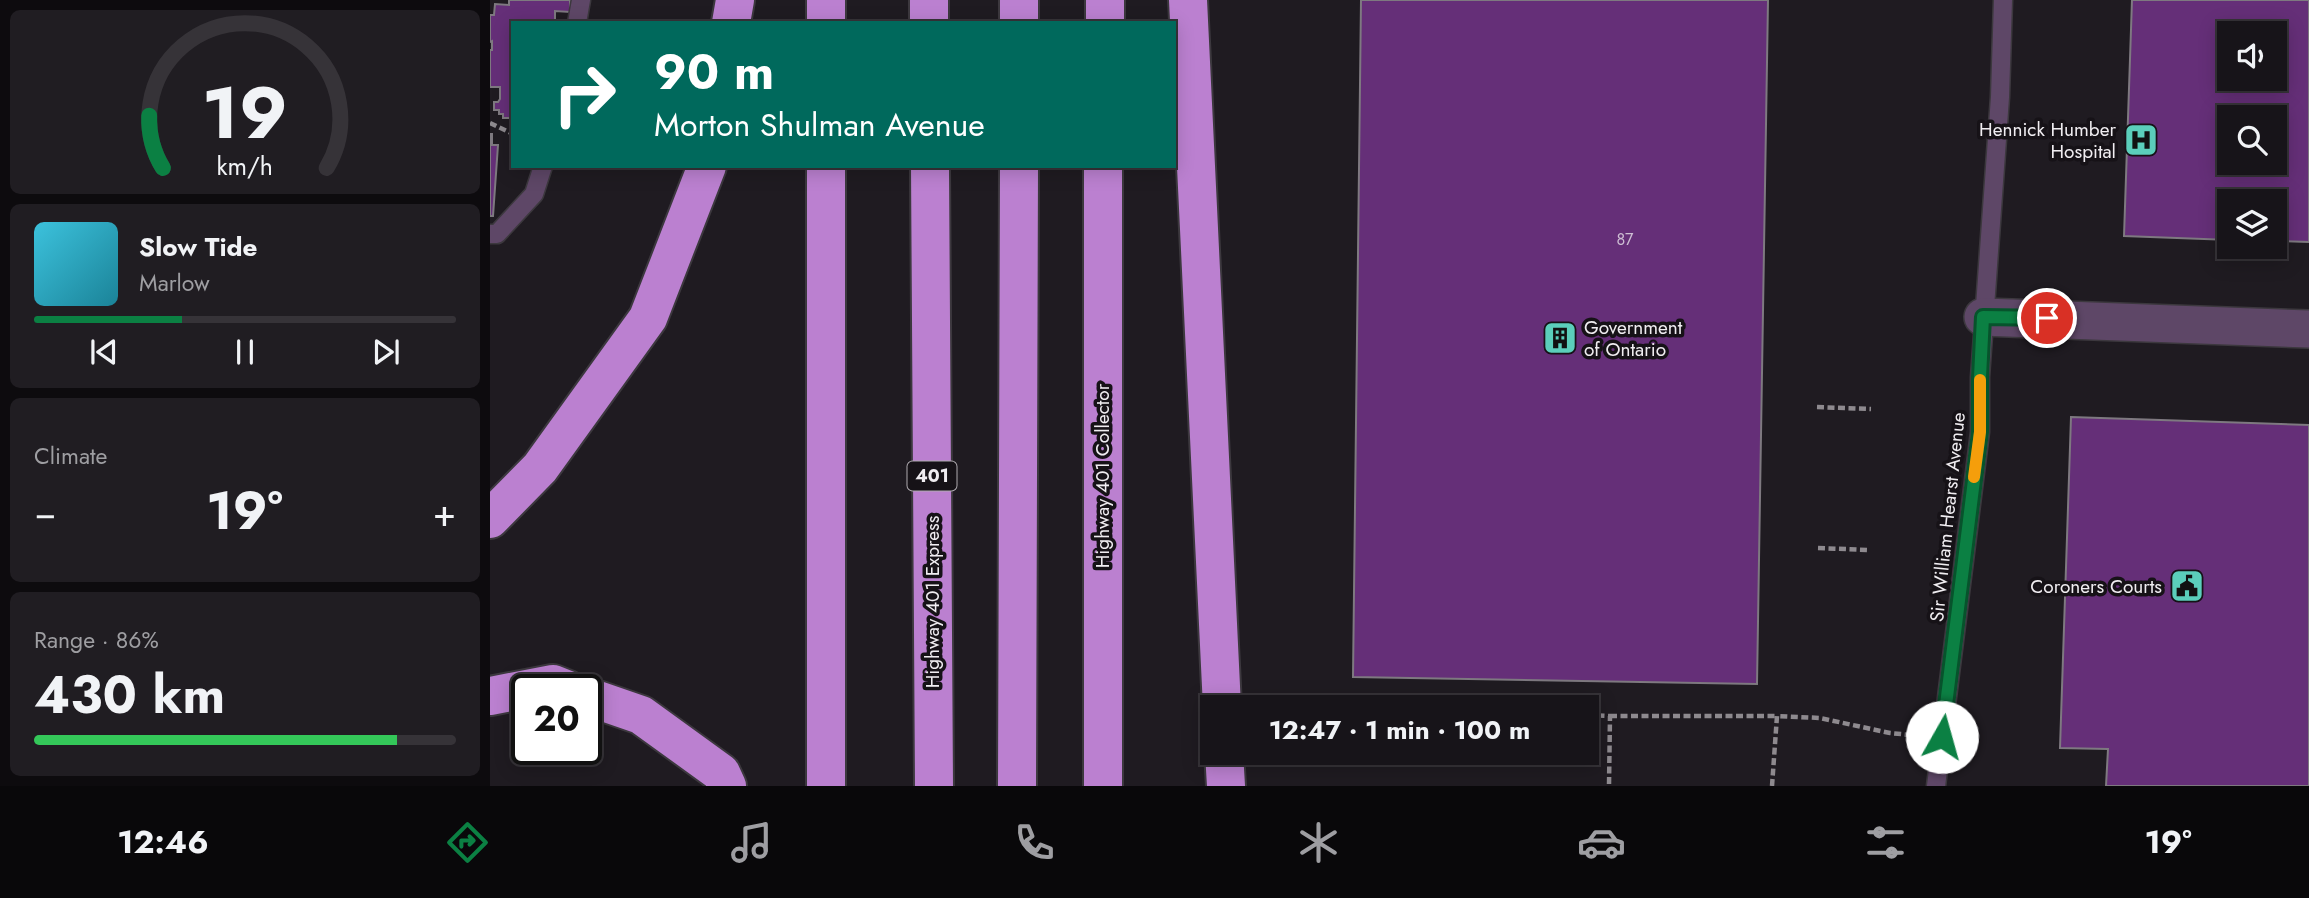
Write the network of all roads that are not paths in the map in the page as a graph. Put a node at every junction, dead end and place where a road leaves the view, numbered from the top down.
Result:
1 (581, 0) edge
2 (735, 0) edge
3 (826, 0) edge
4 (929, 0) edge
5 (1019, 0) edge
6 (1105, 0) edge
7 (1188, 0) edge
8 (2003, 0) edge
9 (578, 21) edge
10 (732, 21) edge
11 (826, 21) edge
12 (929, 21) edge
13 (1019, 21) edge
14 (1105, 21) edge
15 (542, 168) edge
16 (706, 168) edge
17 (826, 168) edge
18 (930, 168) edge
19 (1018, 168) edge
20 (1103, 168) edge
21 (490, 234) edge
22 (1983, 317) junction
23 (2309, 328) edge
24 (490, 519) edge
25 (511, 692) edge
26 (1221, 695) edge
27 (490, 696) edge
28 (602, 702) edge
29 (1225, 765) edge
30 (727, 786) edge
31 (826, 786) edge
32 (934, 786) edge
33 (1017, 786) edge
34 (1102, 786) edge
35 (1226, 786) edge
36 (1936, 786) edge

1 - 9 lane
2 - 10 highway
3 - 11 highway
4 - 12 highway
5 - 13 highway
6 - 14 highway
7 - 26 highway
8 - 22 lane, Sir William Hearst Avenue
15 - 21 lane
16 - 24 highway
17 - 31 highway
18 - 32 highway, Highway 401 Express / 401
19 - 33 highway
20 - 34 highway, Highway 401 Collector
22 - 23 street
22 - 36 lane, Sir William Hearst Avenue
25 - 27 highway
28 - 30 highway
29 - 35 highway

